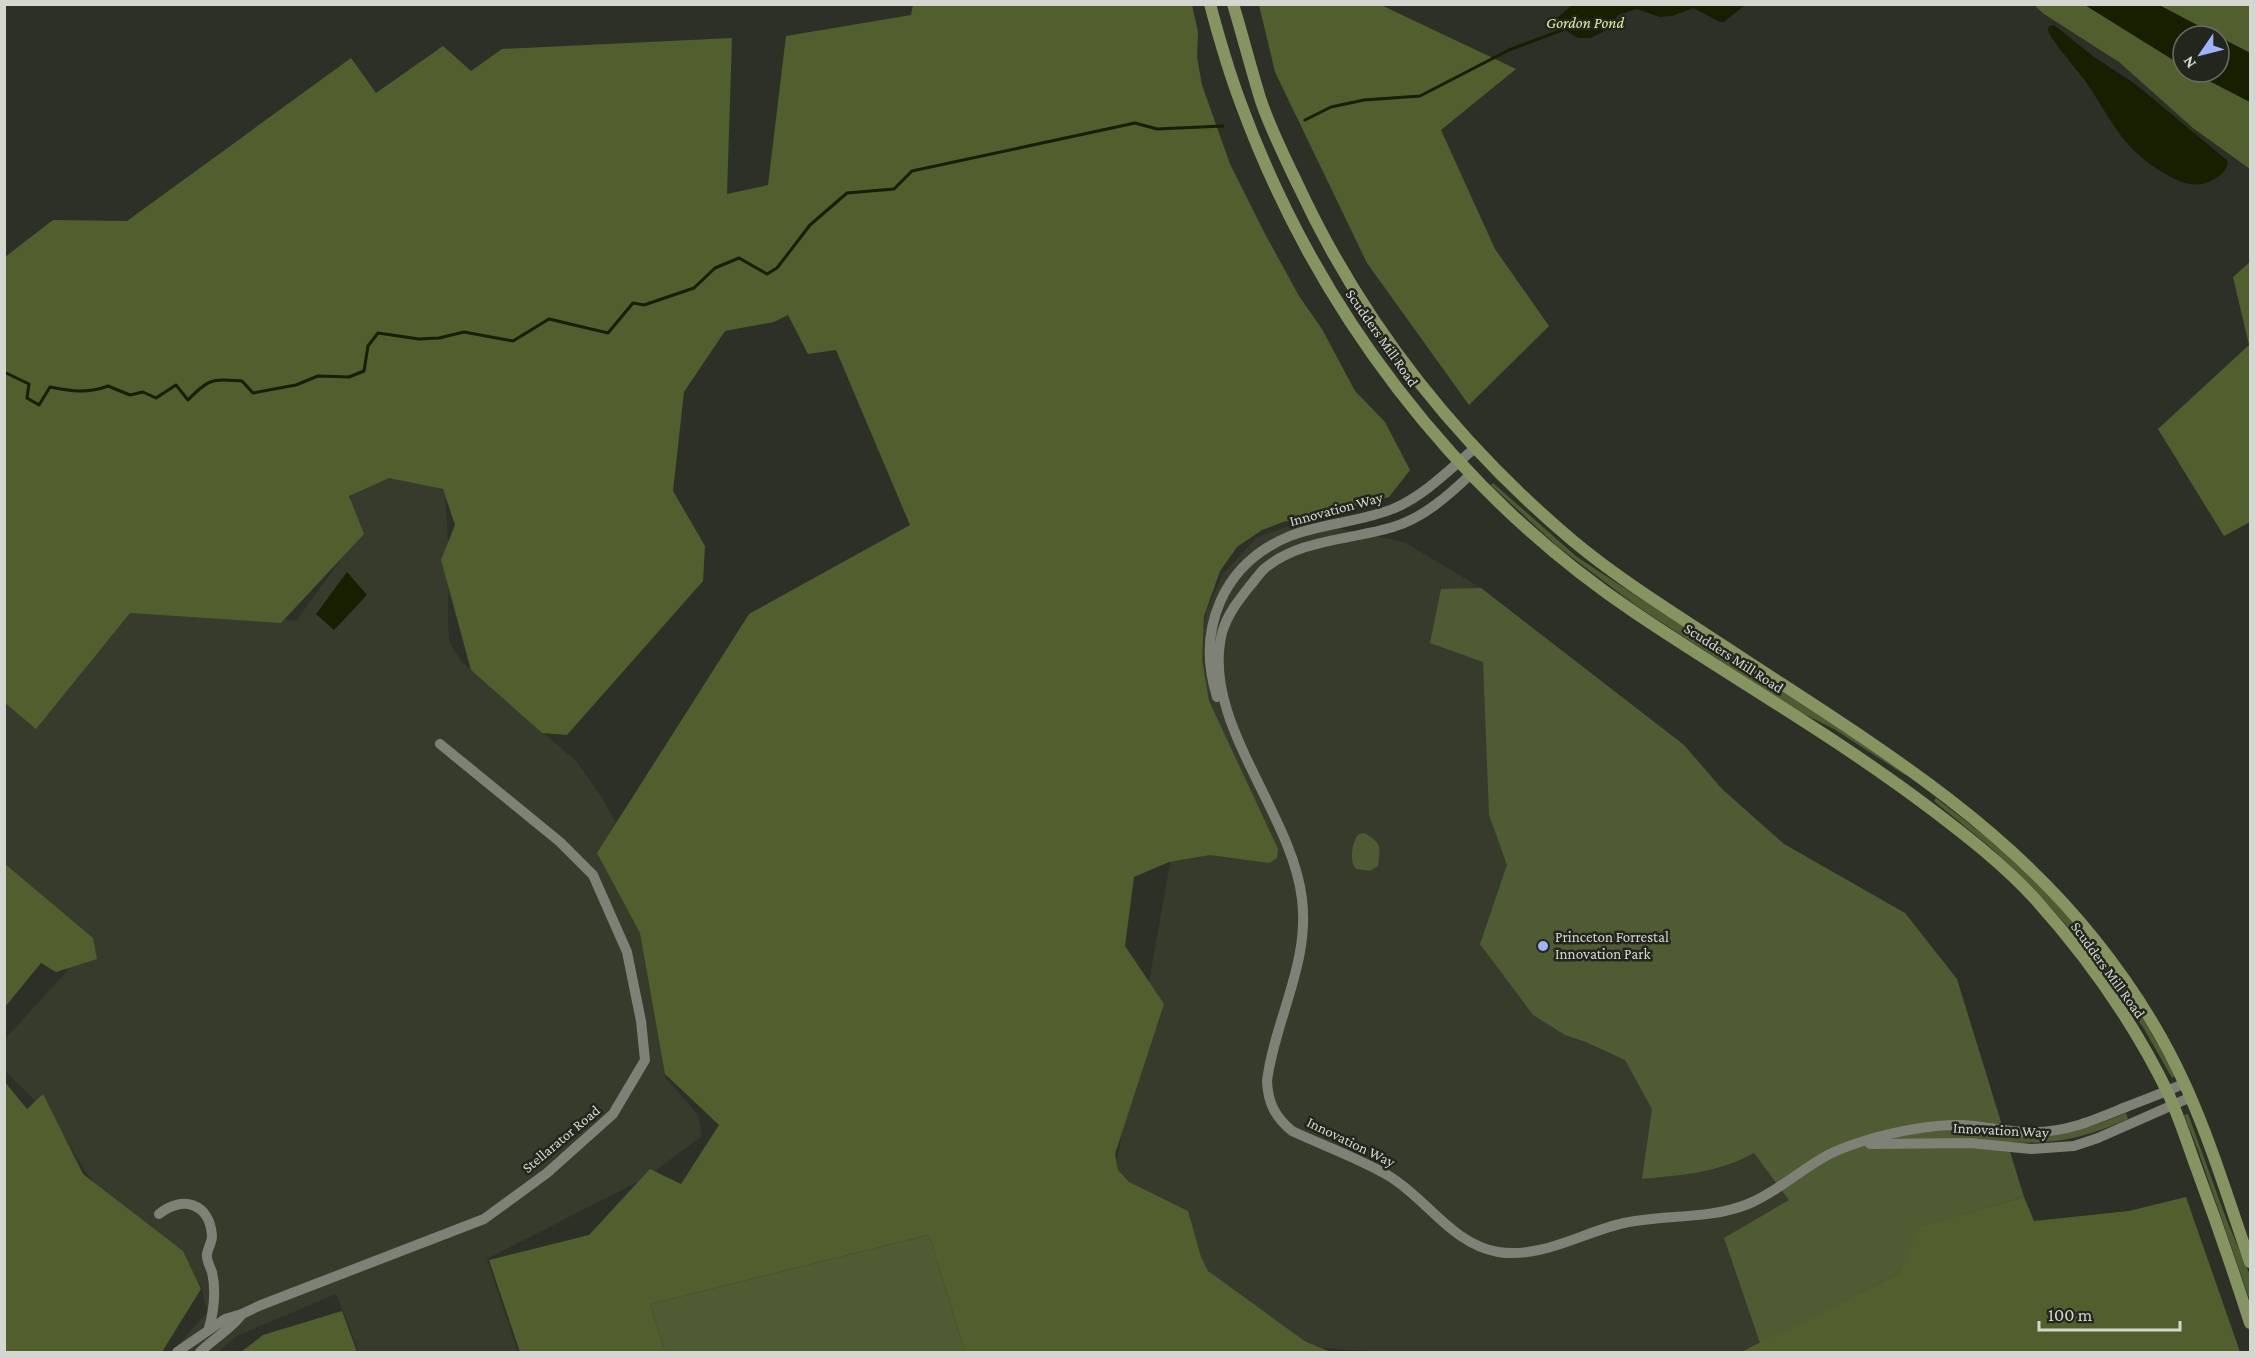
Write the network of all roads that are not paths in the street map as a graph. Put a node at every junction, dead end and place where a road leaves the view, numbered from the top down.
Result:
1 (1210, 4) edge
2 (1233, 4) edge
3 (1475, 448) junction
4 (1459, 461) junction
5 (1471, 474) junction
6 (1233, 726) junction
7 (440, 744) dead end
8 (2185, 1083) junction
9 (2167, 1091) junction
10 (2191, 1097) junction
11 (2173, 1105) junction
12 (1951, 1125) junction
13 (1951, 1143) junction
14 (1854, 1145) junction
15 (159, 1214) dead end
16 (2250, 1262) edge
17 (242, 1314) junction
18 (2250, 1323) edge
19 (209, 1328) junction
20 (193, 1342) junction
21 (210, 1348) edge
22 (177, 1353) edge
23 (185, 1353) edge
24 (200, 1353) edge

1 - 4 main road, Scudders Mill Road
2 - 3 main road, Scudders Mill Road
3 - 4 street, Innovation Way
3 - 8 main road, Scudders Mill Road
4 - 5 main road, Scudders Mill Road
4 - 6 street, Innovation Way
5 - 6 street, Innovation Way
5 - 9 main road, Scudders Mill Road
6 - 14 street, Innovation Way
7 - 17 street, Stellarator Road
8 - 9 street, Innovation Way
8 - 10 main road, Scudders Mill Road
9 - 11 main road, Scudders Mill Road
9 - 12 street, Innovation Way
10 - 11 street, Innovation Way
10 - 16 main road, Scudders Mill Road
11 - 13 street, Innovation Way
11 - 18 main road, Scudders Mill Road
12 - 13 street
12 - 14 street, Innovation Way
13 - 14 street, Innovation Way
15 - 19 street
17 - 19 street, Stellarator Road
17 - 21 street, Stellarator Road
19 - 20 street, Stellarator Road
20 - 22 street, Stellarator Road
20 - 23 street, Stellarator Road
21 - 24 street, Stellarator Road

